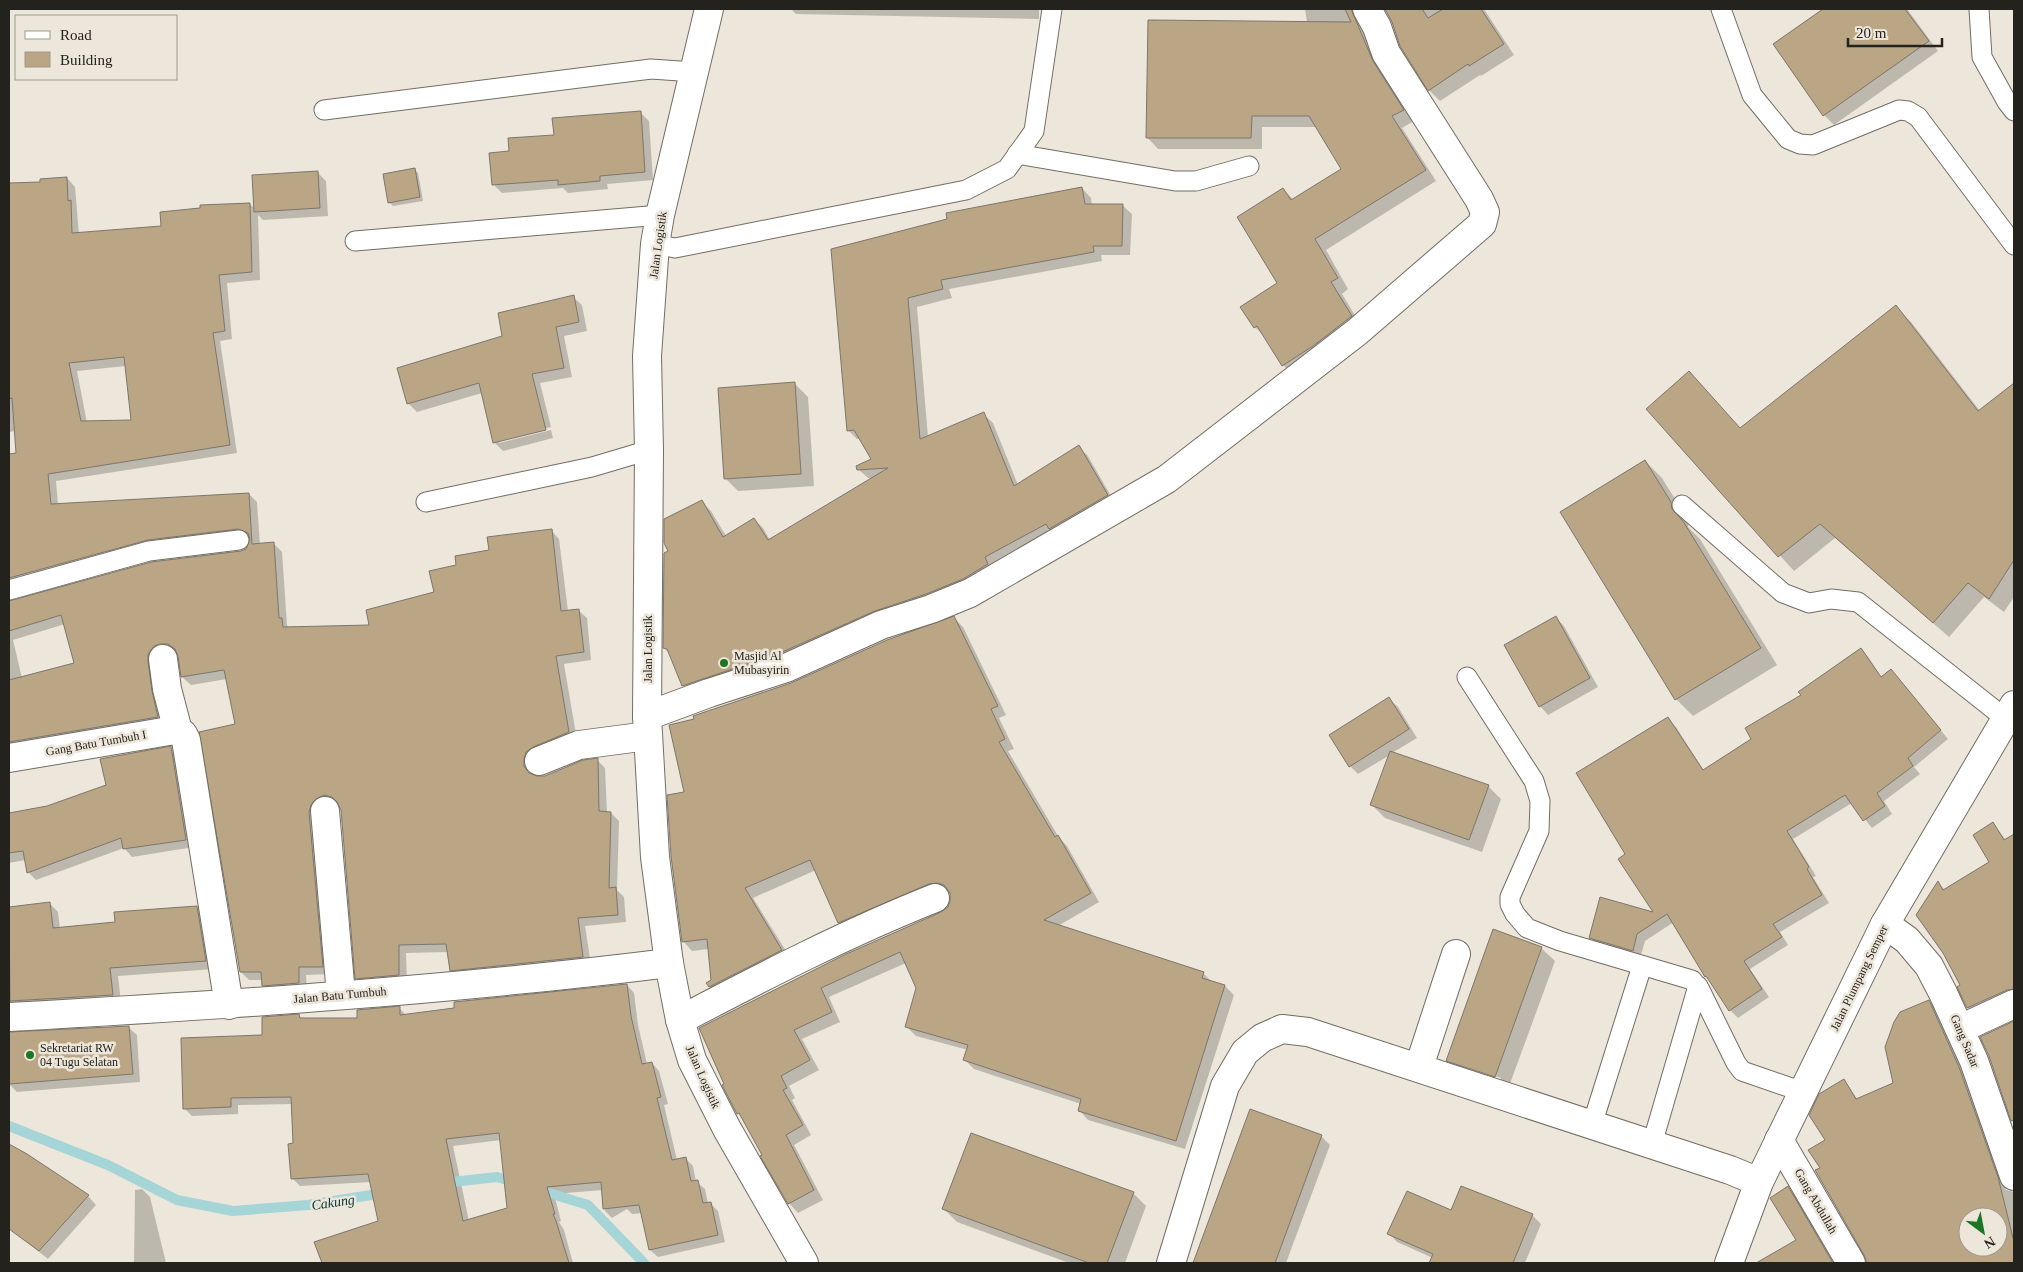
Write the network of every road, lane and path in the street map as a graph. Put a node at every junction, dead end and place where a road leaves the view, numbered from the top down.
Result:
1 (709, 9) edge
2 (1052, 9) edge
3 (1367, 9) edge
4 (1721, 9) edge
5 (1979, 9) edge
6 (694, 72) junction
7 (324, 110) dead end
8 (2014, 111) edge
9 (1017, 154) junction
10 (1249, 166) dead end
11 (660, 215) junction
12 (355, 241) dead end
13 (655, 244) junction
14 (2014, 245) edge
15 (649, 450) junction
16 (426, 502) dead end
17 (1682, 505) dead end
18 (238, 540) dead end
19 (9, 590) edge
20 (163, 659) dead end
21 (1467, 677) dead end
22 (2010, 712) edge
23 (648, 726) junction
24 (180, 732) junction
25 (9, 758) edge
26 (539, 760) dead end
27 (324, 811) dead end
28 (935, 898) dead end
29 (1885, 924) junction
30 (1456, 954) dead end
31 (669, 963) junction
32 (1642, 966) junction
33 (1698, 986) junction
34 (341, 995) junction
35 (2014, 1004) edge
36 (229, 1005) junction
37 (9, 1017) edge
38 (680, 1020) junction
39 (1960, 1029) junction
40 (1419, 1067) junction
41 (1803, 1092) junction
42 (1592, 1125) junction
43 (1780, 1140) junction
44 (1652, 1144) junction
45 (2014, 1176) edge
46 (1759, 1182) junction
47 (804, 1263) edge
48 (1171, 1263) edge
49 (1729, 1263) edge
50 (1851, 1263) edge

1 - 6 street, Jalan Logistik
2 - 9 lane
3 - 23 street
4 - 14 lane
5 - 8 lane
6 - 7 lane
6 - 11 street, Jalan Logistik
9 - 10 lane
9 - 13 lane
11 - 12 lane
11 - 13 street, Jalan Logistik
13 - 15 street, Jalan Logistik
15 - 16 lane
15 - 23 street, Jalan Logistik
17 - 22 lane
18 - 19 lane
20 - 24 street
21 - 32 lane
22 - 29 street, Jalan Plumpang Semper
23 - 26 street
23 - 31 street, Jalan Logistik
24 - 25 street, Gang Batu Tumbuh I
24 - 36 street
27 - 34 street
28 - 38 street
29 - 39 street, Gang Sadar
29 - 41 street, Jalan Plumpang Semper
30 - 40 street
31 - 34 street, Jalan Batu Tumbuh
31 - 38 street, Jalan Logistik
32 - 33 lane
32 - 42 lane
33 - 41 lane
33 - 44 lane
34 - 36 street, Jalan Batu Tumbuh
35 - 39 street
36 - 37 street, Jalan Batu Tumbuh
38 - 47 street, Jalan Logistik
39 - 45 street, Gang Sadar
40 - 42 street
40 - 48 street
41 - 43 street, Jalan Plumpang Semper
42 - 44 street
43 - 46 street, Jalan Plumpang Semper
43 - 50 street, Gang Abdullah
44 - 46 street
46 - 49 street, Jalan Plumpang Semper

